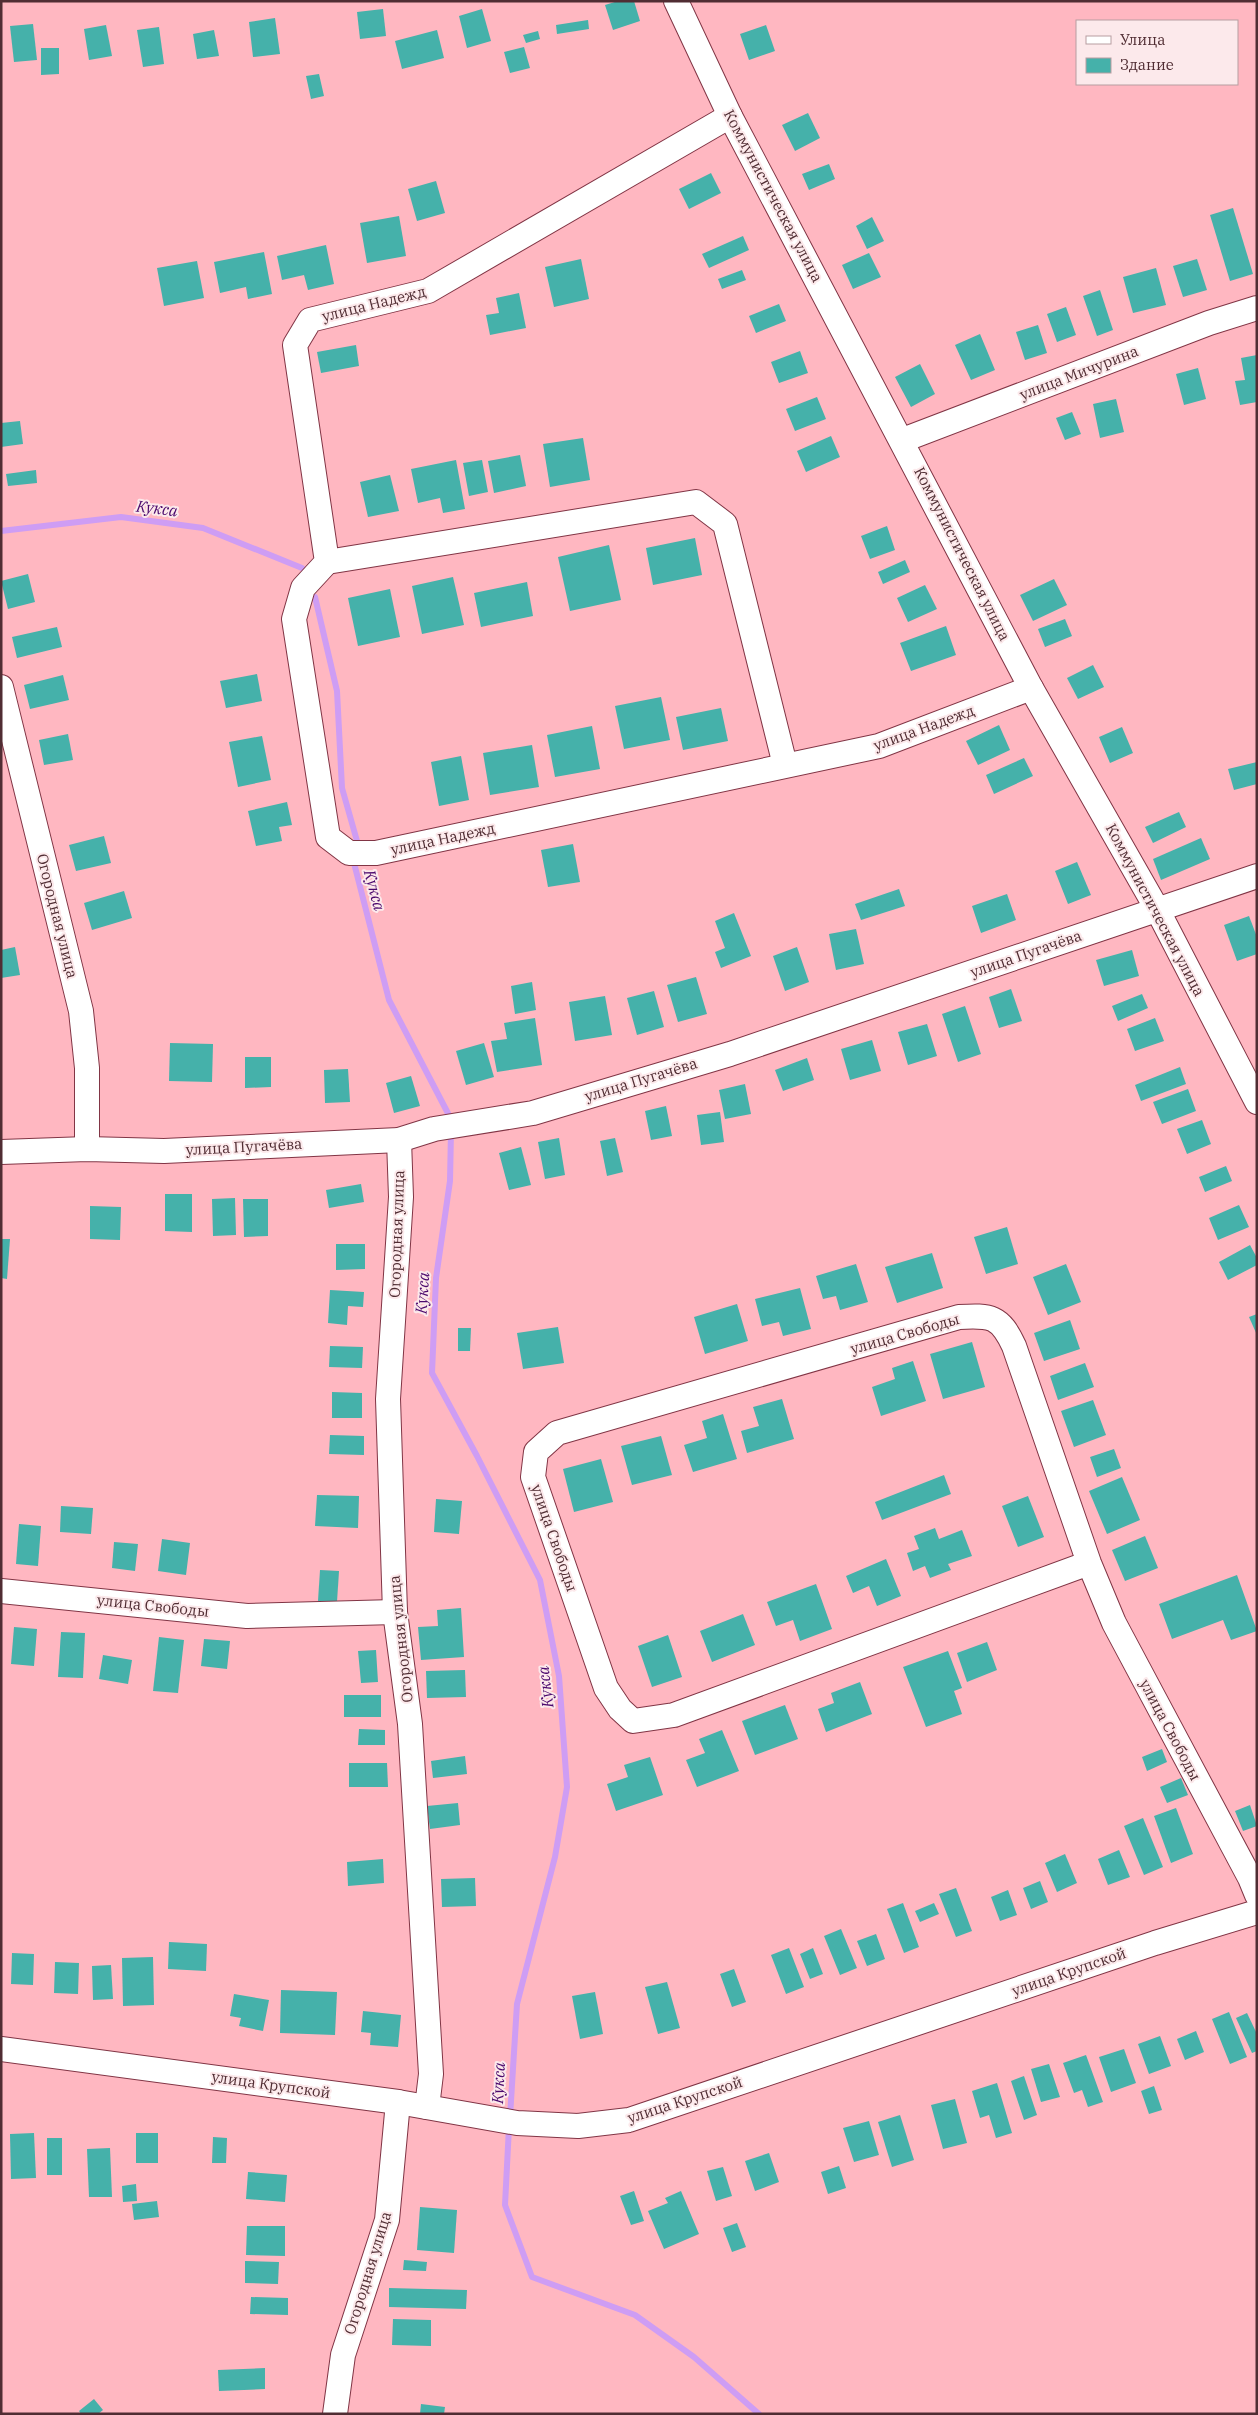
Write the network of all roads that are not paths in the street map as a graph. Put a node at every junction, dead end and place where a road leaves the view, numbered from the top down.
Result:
1 (676, 1) edge
2 (730, 116) junction
3 (1257, 308) edge
4 (902, 440) junction
5 (328, 562) junction
6 (1, 687) edge
7 (1031, 688) junction
8 (785, 765) junction
9 (1257, 876) edge
10 (1156, 910) junction
11 (1257, 1102) edge
12 (399, 1140) junction
13 (87, 1149) junction
14 (1, 1152) edge
15 (1089, 1562) junction
16 (1, 1591) edge
17 (395, 1612) junction
18 (1257, 1895) edge
19 (1257, 1912) edge
20 (1, 2049) edge
21 (398, 2102) junction
22 (427, 2107) junction
23 (329, 2412) edge

1 - 2 street, Коммунистическая улица
2 - 4 street, Коммунистическая улица
2 - 5 street, улица Надежд
3 - 4 street, улица Мичурина
4 - 7 street, Коммунистическая улица
5 - 8 street
5 - 8 street, улица Надежд
6 - 13 street, Огородная улица
7 - 8 street, улица Надежд
7 - 10 street, Коммунистическая улица
9 - 10 street, улица Пугачёва
10 - 11 street, Коммунистическая улица
10 - 12 street, улица Пугачёва
12 - 13 street, улица Пугачёва
12 - 17 street, Огородная улица
13 - 14 street, улица Пугачёва
15 - 15 street, улица Свободы
15 - 18 street, улица Свободы
16 - 17 street, улица Свободы
17 - 22 street, Огородная улица
19 - 22 street, улица Крупской
20 - 21 street, улица Крупской
21 - 22 street, улица Крупской
21 - 23 street, Огородная улица

